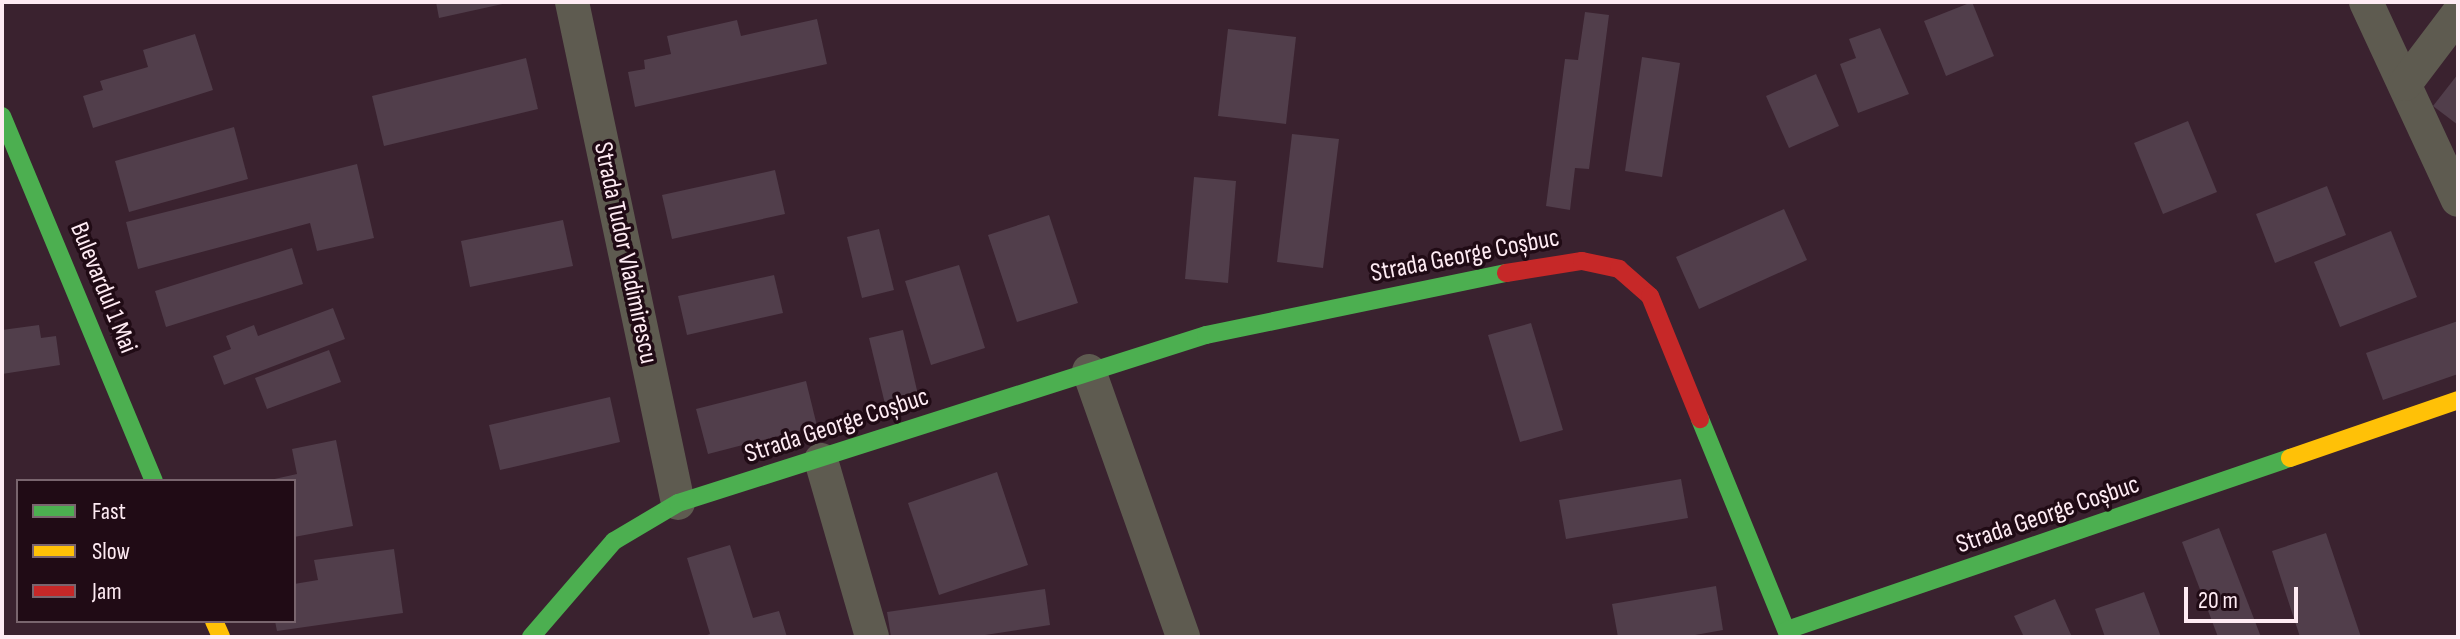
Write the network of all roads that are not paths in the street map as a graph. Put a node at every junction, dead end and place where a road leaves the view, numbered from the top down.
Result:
1 (572, 2) edge
2 (2366, 2) edge
3 (2458, 14) edge
4 (2405, 84) junction
5 (2, 116) edge
6 (2458, 200) edge
7 (1089, 371) junction
8 (2458, 400) edge
9 (821, 460) junction
10 (153, 479) edge
11 (678, 503) junction
12 (1788, 634) edge
13 (531, 637) edge
14 (872, 637) edge
15 (1183, 637) edge

1 - 11 street, Strada Tudor Vladimirescu
2 - 4 street
3 - 4 street
4 - 6 street
5 - 10 street, Bulevardul 1 Mai
7 - 9 street, Strada George Coșbuc
7 - 12 street, Strada George Coșbuc
7 - 15 street
8 - 12 street, Strada George Coșbuc
9 - 11 street, Strada George Coșbuc
9 - 14 street
11 - 13 street, Strada George Coșbuc

